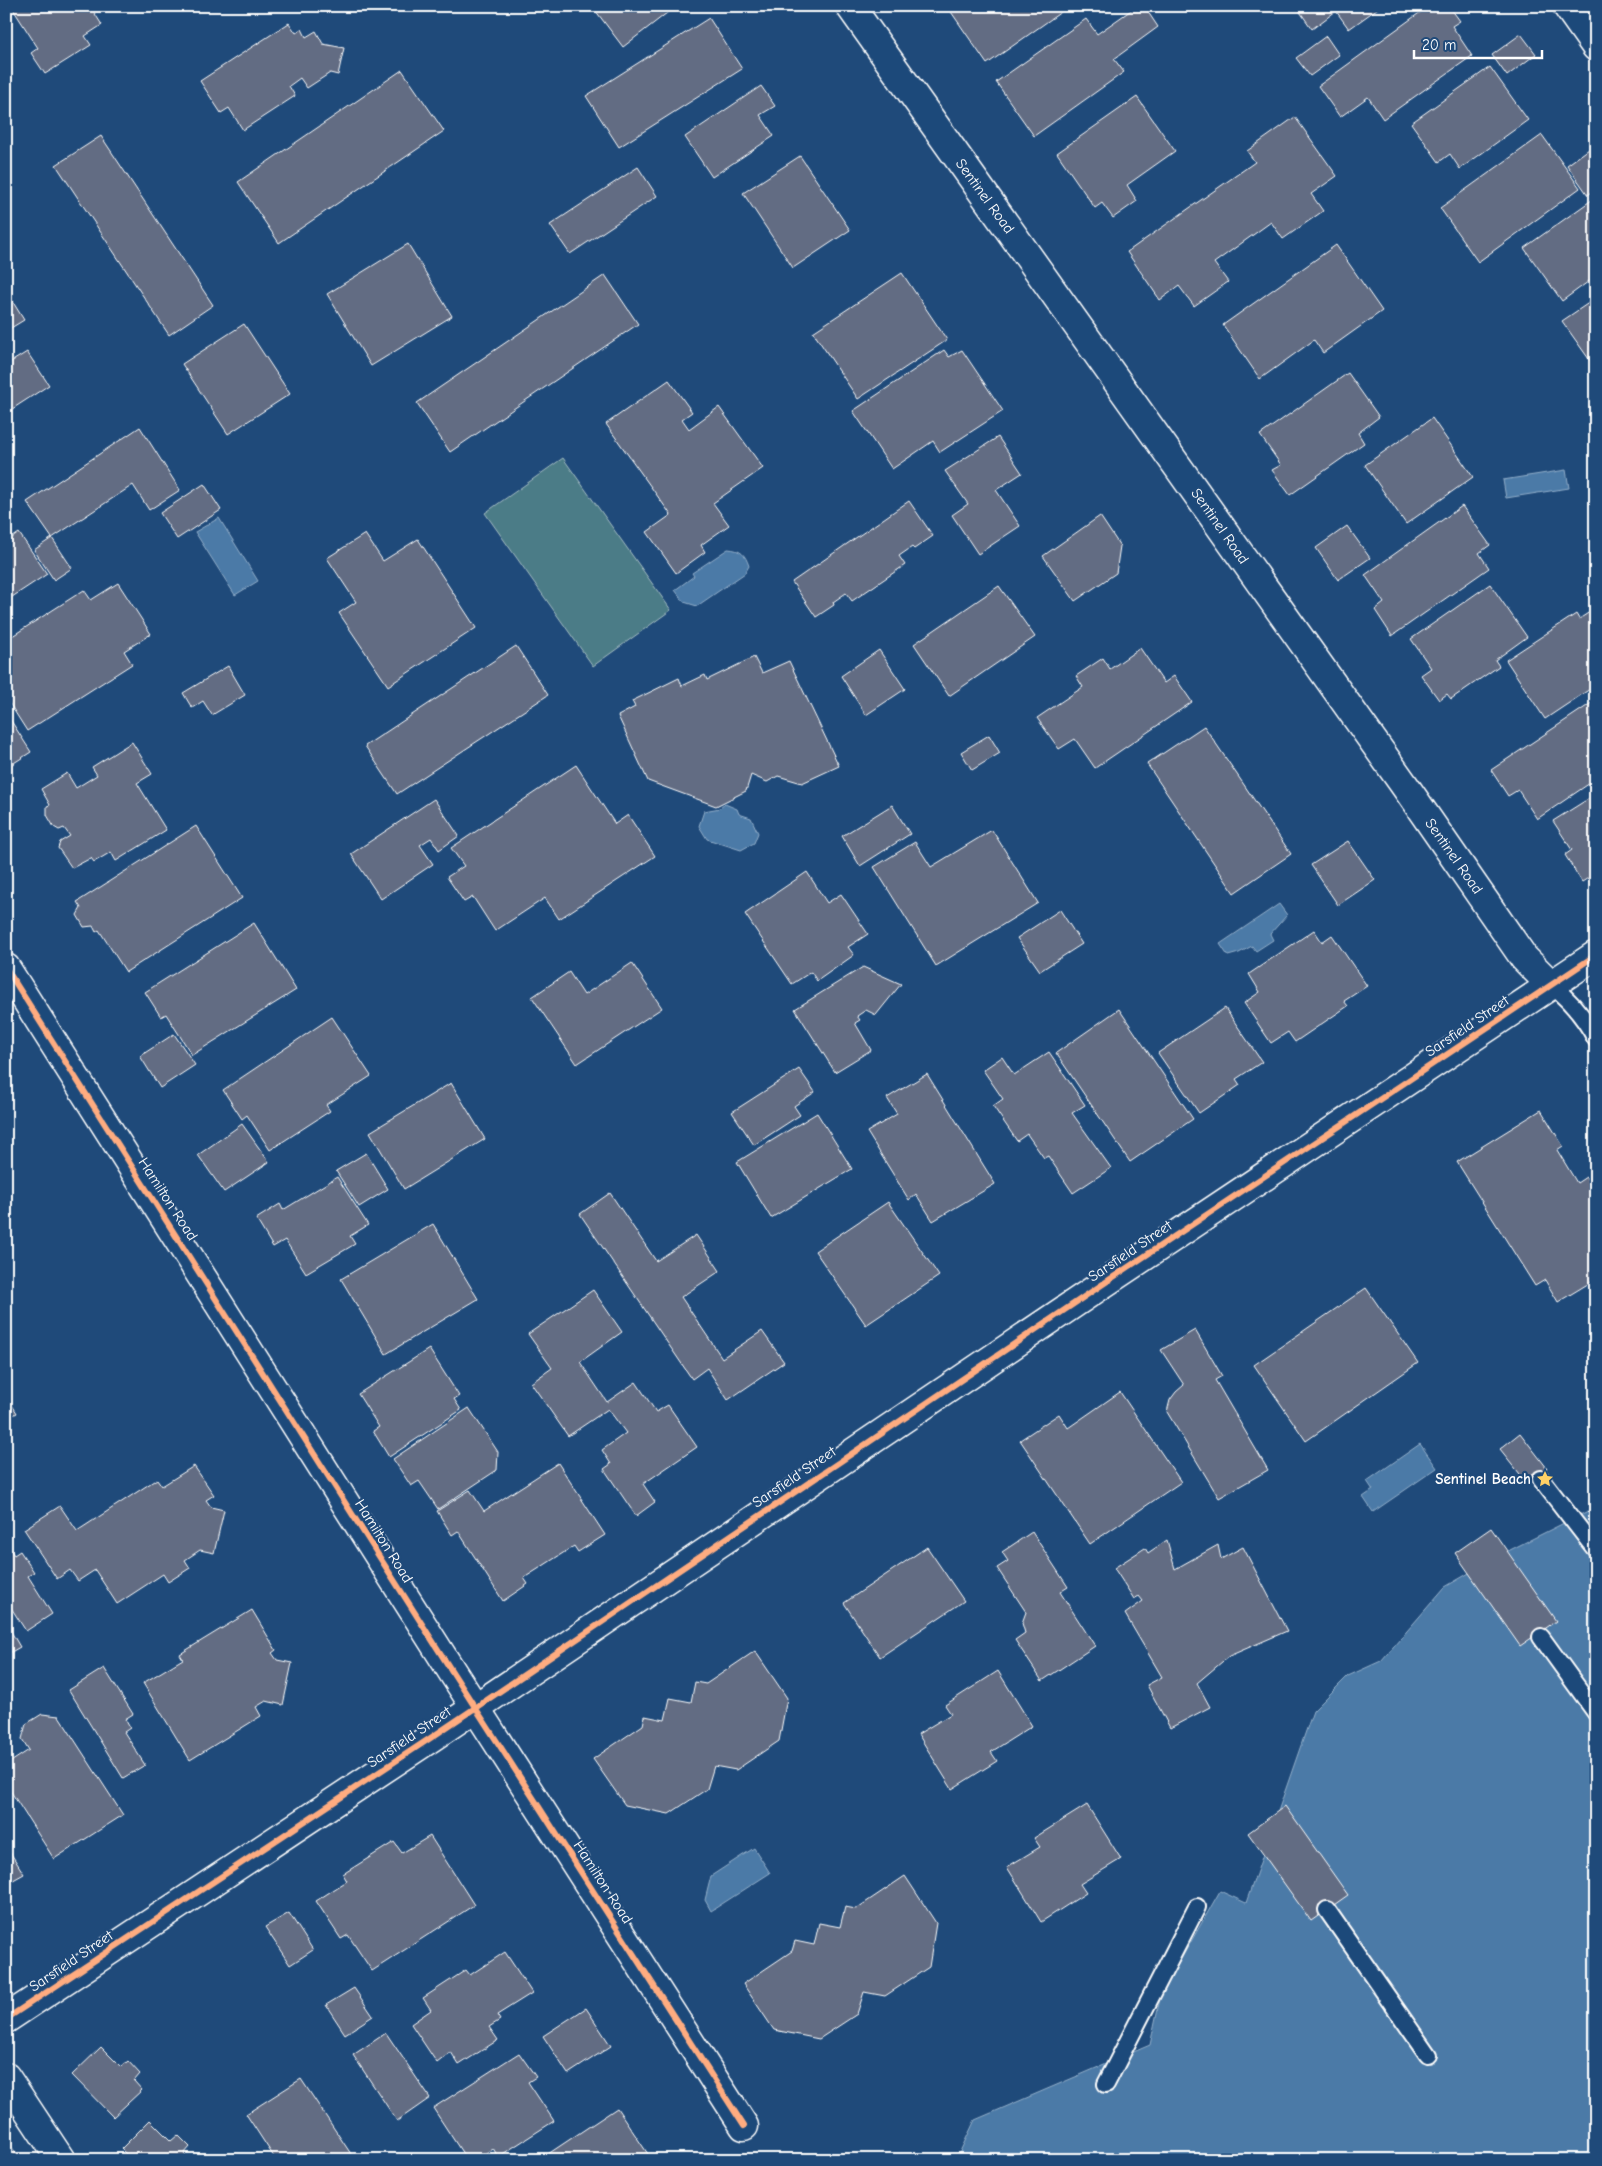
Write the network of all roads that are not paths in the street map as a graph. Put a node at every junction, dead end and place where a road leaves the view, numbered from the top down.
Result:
1 (850, 6) edge
2 (1566, 6) edge
3 (1596, 47) edge
4 (1596, 955) edge
5 (6, 968) edge
6 (1552, 985) junction
7 (1596, 1039) edge
8 (1541, 1479) dead end
9 (1596, 1550) edge
10 (1541, 1637) dead end
11 (476, 1707) junction
12 (1596, 1713) edge
13 (1197, 1907) dead end
14 (1327, 1910) dead end
15 (6, 2020) edge
16 (1428, 2055) dead end
17 (6, 2077) edge
18 (1106, 2084) dead end
19 (744, 2126) dead end
20 (61, 2160) edge

1 - 6 street, Sentinel Road
2 - 3 street
4 - 6 street, Sarsfield Street
5 - 11 street, Hamilton Road
6 - 7 lane, Sentinel Road
6 - 11 street, Sarsfield Street
8 - 9 lane
10 - 12 lane
11 - 15 street, Sarsfield Street
11 - 19 street, Hamilton Road
13 - 18 lane
14 - 16 lane
17 - 20 street

